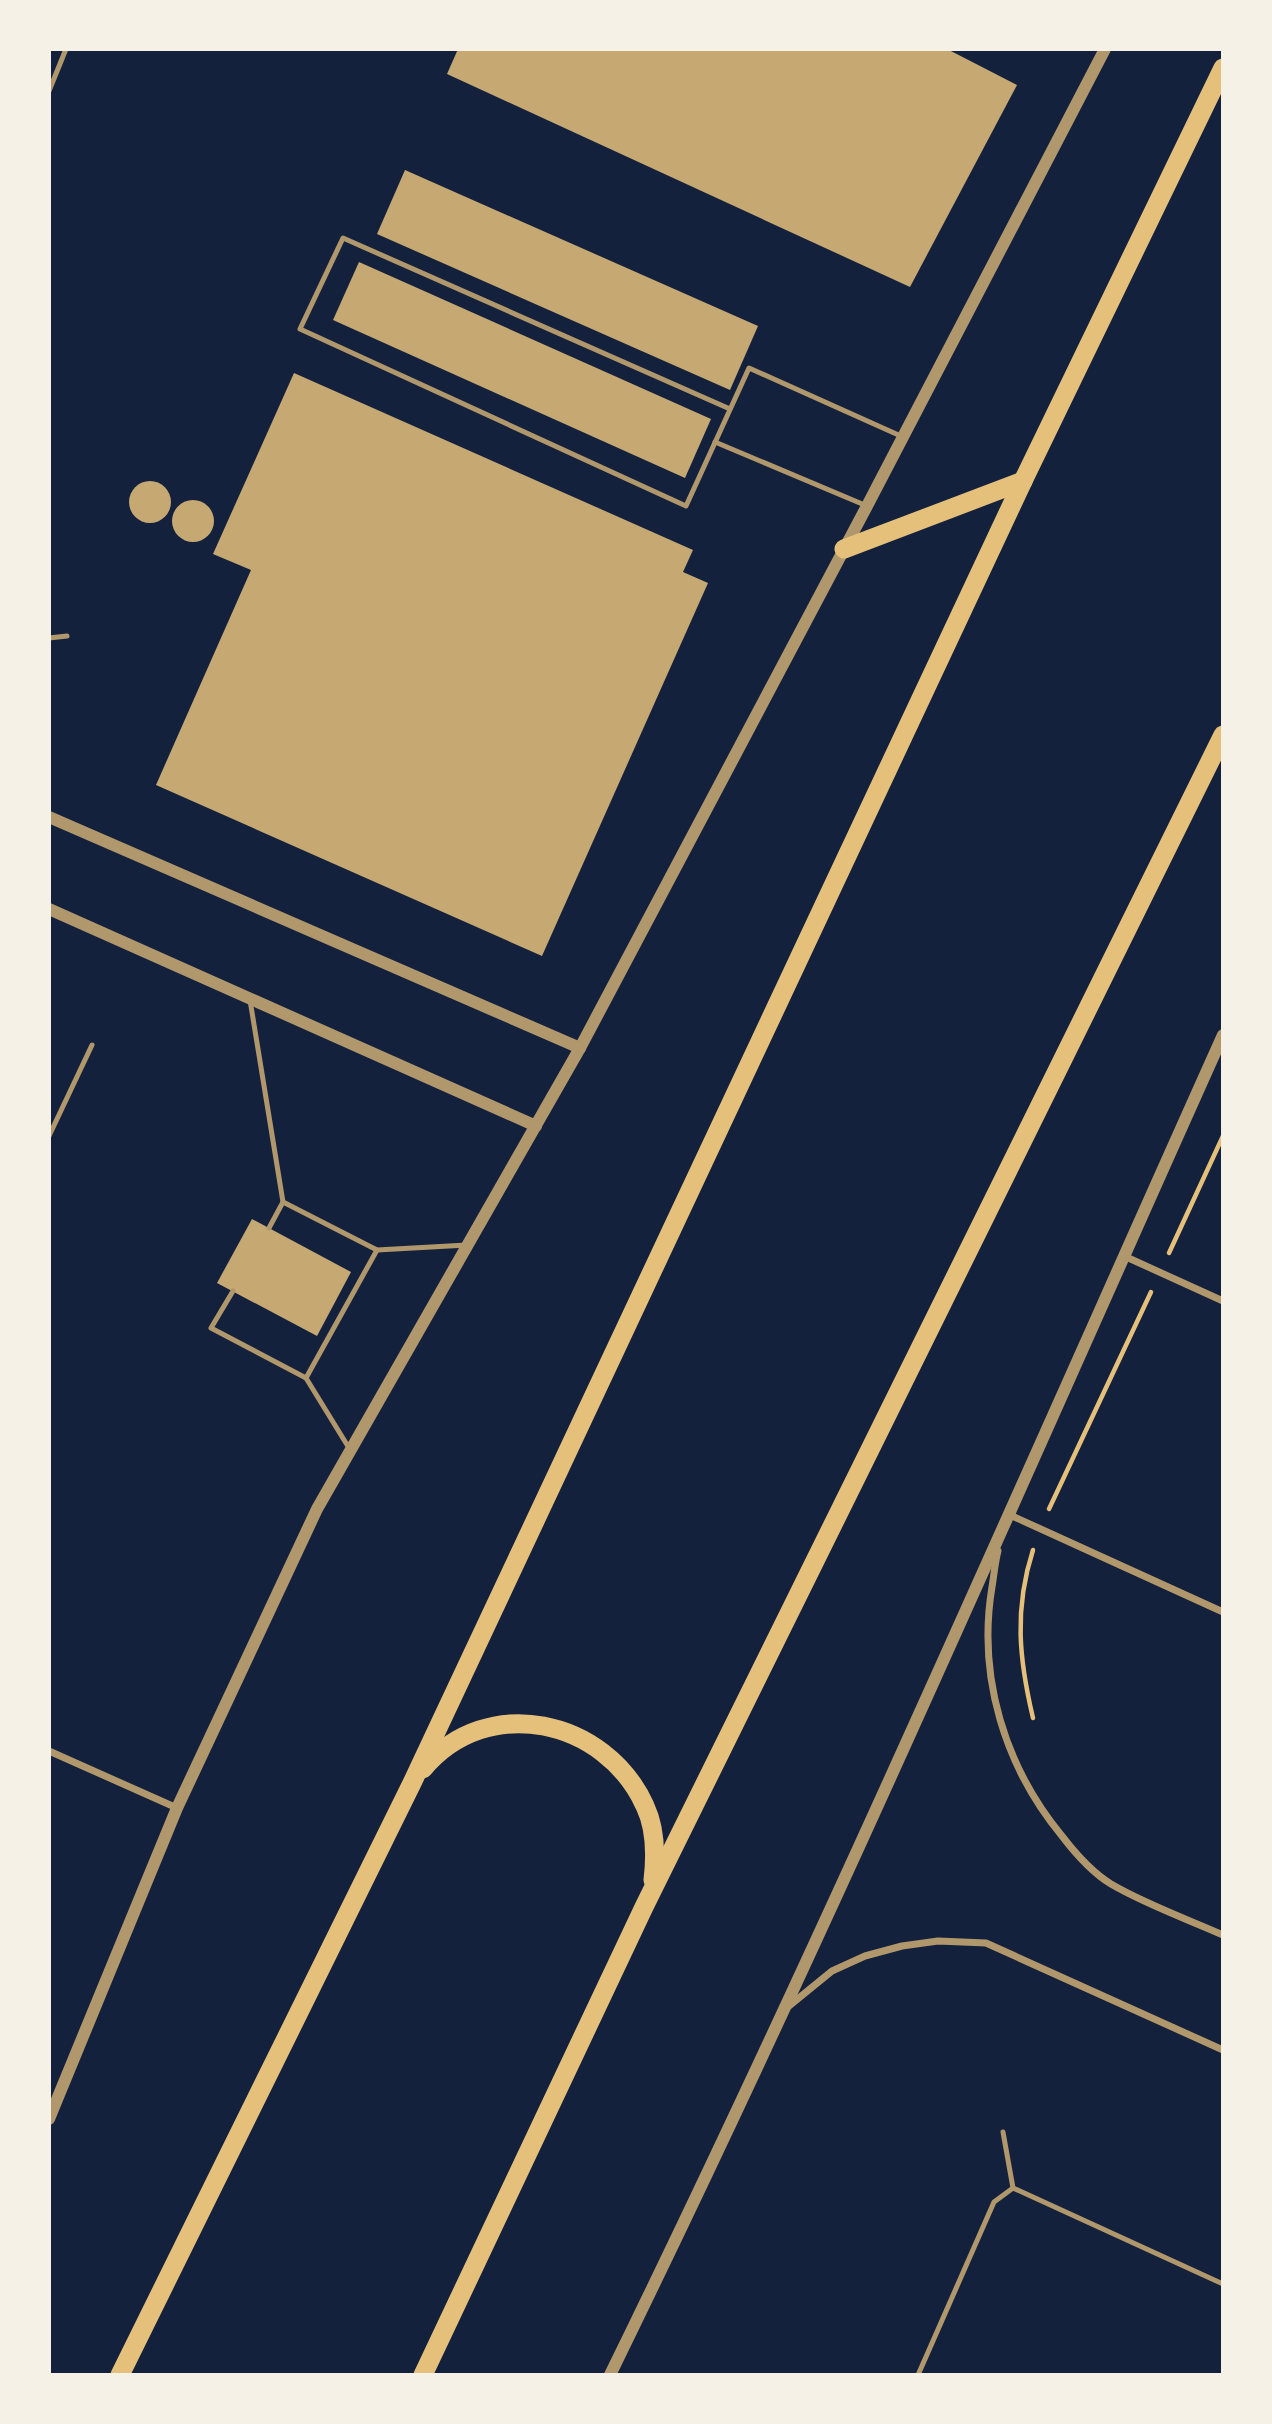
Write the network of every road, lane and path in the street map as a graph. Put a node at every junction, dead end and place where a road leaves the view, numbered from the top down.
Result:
1 (66, 49) edge
2 (1105, 49) edge
3 (1223, 68) edge
4 (49, 90) edge
5 (730, 409) junction
6 (902, 437) junction
7 (715, 442) junction
8 (1023, 481) junction
9 (867, 506) junction
10 (844, 549) junction
11 (67, 636) dead end
12 (49, 638) edge
13 (1223, 735) edge
14 (49, 817) edge
15 (49, 909) edge
16 (249, 997) junction
17 (1223, 1035) edge
18 (92, 1045) dead end
19 (580, 1048) junction
20 (536, 1126) junction
21 (49, 1136) edge
22 (1223, 1136) edge
23 (283, 1202) junction
24 (269, 1228) dead end
25 (468, 1245) junction
26 (377, 1250) junction
27 (1124, 1256) junction
28 (1160, 1273) junction
29 (233, 1291) dead end
30 (1223, 1301) edge
31 (306, 1378) junction
32 (350, 1451) junction
33 (1010, 1515) junction
34 (1040, 1529) junction
35 (1223, 1612) edge
36 (1033, 1718) dead end
37 (49, 1751) edge
38 (413, 1781) junction
39 (177, 1808) junction
40 (644, 1907) junction
41 (1223, 1935) edge
42 (783, 2011) junction
43 (1223, 2050) edge
44 (49, 2119) edge
45 (1003, 2132) dead end
46 (1013, 2188) junction
47 (1223, 2284) edge
48 (120, 2375) edge
49 (423, 2375) edge
50 (610, 2375) edge
51 (918, 2375) edge

1 - 4 lane
2 - 6 street
3 - 8 highway
5 - 6 lane
5 - 7 lane
5 - 7 lane
6 - 9 street
7 - 9 lane
8 - 10 highway
8 - 38 highway
9 - 10 street
10 - 19 street
11 - 12 lane
13 - 40 highway
14 - 19 street
15 - 16 street
16 - 20 street
16 - 23 lane
17 - 27 street
18 - 21 lane
19 - 20 street
20 - 25 street
22 - 28 path
23 - 24 lane
23 - 26 lane
25 - 26 lane
25 - 32 street
26 - 31 lane
27 - 28 street
27 - 33 street
28 - 30 street
28 - 34 path
29 - 31 lane
31 - 32 lane
32 - 39 street
33 - 34 street
33 - 41 street
33 - 42 street
34 - 35 street
34 - 36 path
37 - 39 street
38 - 40 highway
38 - 48 highway
39 - 44 street
40 - 49 highway
42 - 43 street
42 - 50 street
45 - 46 lane
46 - 47 lane
46 - 51 lane

